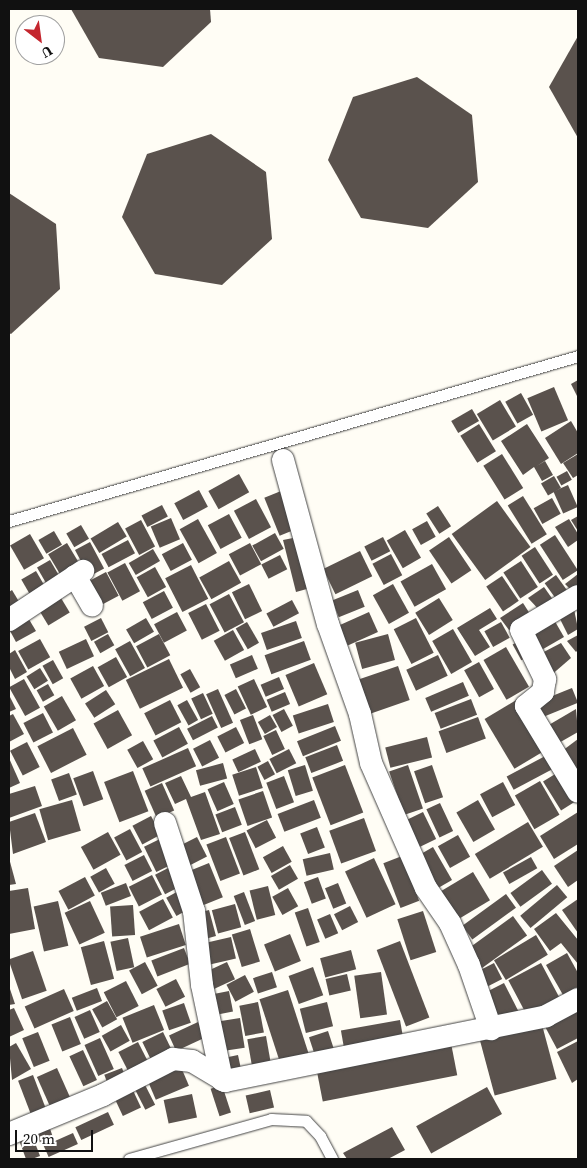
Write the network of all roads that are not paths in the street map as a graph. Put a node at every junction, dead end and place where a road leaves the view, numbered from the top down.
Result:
1 (578, 356) edge
2 (283, 460) dead end
3 (9, 521) edge
4 (578, 596) edge
5 (92, 606) dead end
6 (9, 620) edge
7 (578, 792) edge
8 (165, 823) dead end
9 (578, 999) edge
10 (491, 1029) junction
11 (222, 1080) junction
12 (9, 1134) edge
13 (129, 1159) edge
14 (332, 1159) edge

1 - 3 lane
2 - 10 street
4 - 7 street
5 - 6 street
8 - 11 street
9 - 10 street
10 - 11 street
11 - 12 street
13 - 14 lane

